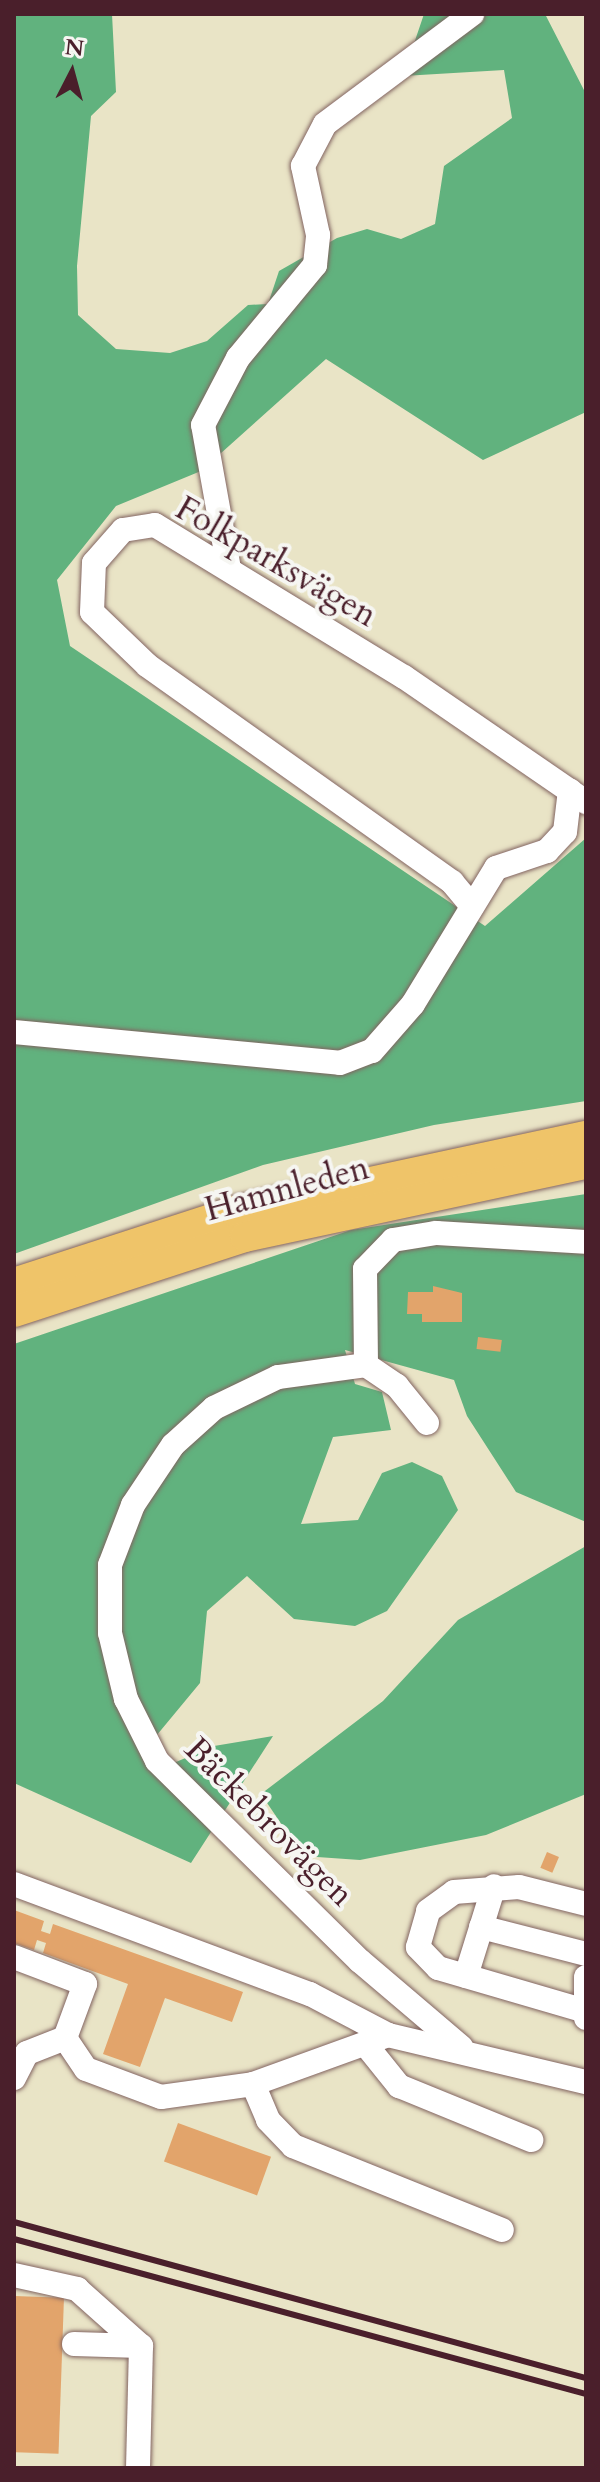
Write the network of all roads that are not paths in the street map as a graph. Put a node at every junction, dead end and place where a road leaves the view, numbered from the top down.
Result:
1 (472, 14) edge
2 (229, 569) junction
3 (578, 796) edge
4 (472, 906) junction
5 (14, 1032) edge
6 (586, 1136) edge
7 (586, 1164) edge
8 (586, 1242) edge
9 (14, 1283) edge
10 (14, 1312) edge
11 (366, 1365) junction
12 (427, 1423) dead end
13 (14, 1884) edge
14 (494, 1886) junction
15 (586, 1904) edge
16 (481, 1927) junction
17 (586, 1954) edge
18 (14, 1957) edge
19 (466, 1976) junction
20 (586, 1977) edge
21 (584, 2014) edge
22 (388, 2035) junction
23 (65, 2038) junction
24 (366, 2045) junction
25 (461, 2047) junction
26 (14, 2078) edge
27 (586, 2082) edge
28 (253, 2084) junction
29 (531, 2140) dead end
30 (502, 2230) dead end
31 (14, 2275) edge
32 (74, 2344) dead end
33 (141, 2346) junction
34 (138, 2468) edge

1 - 2 street
2 - 3 street, Folkparksvägen
2 - 4 street, Folkparksvägen
3 - 4 street, Folkparksvägen
4 - 5 street, Folkparksvägen
6 - 9 main road, Hamnleden
7 - 10 main road, Hamnleden
8 - 11 street
11 - 12 street
11 - 25 street, Bäckebrovägen
13 - 22 street
14 - 15 street
14 - 16 street
14 - 19 street
16 - 17 street
16 - 19 street
18 - 23 street
19 - 21 street
20 - 21 street
22 - 24 street
22 - 25 street
23 - 26 street
23 - 28 street
24 - 28 street
24 - 29 street
25 - 27 street
28 - 30 street
31 - 33 street
32 - 33 street
33 - 34 street

